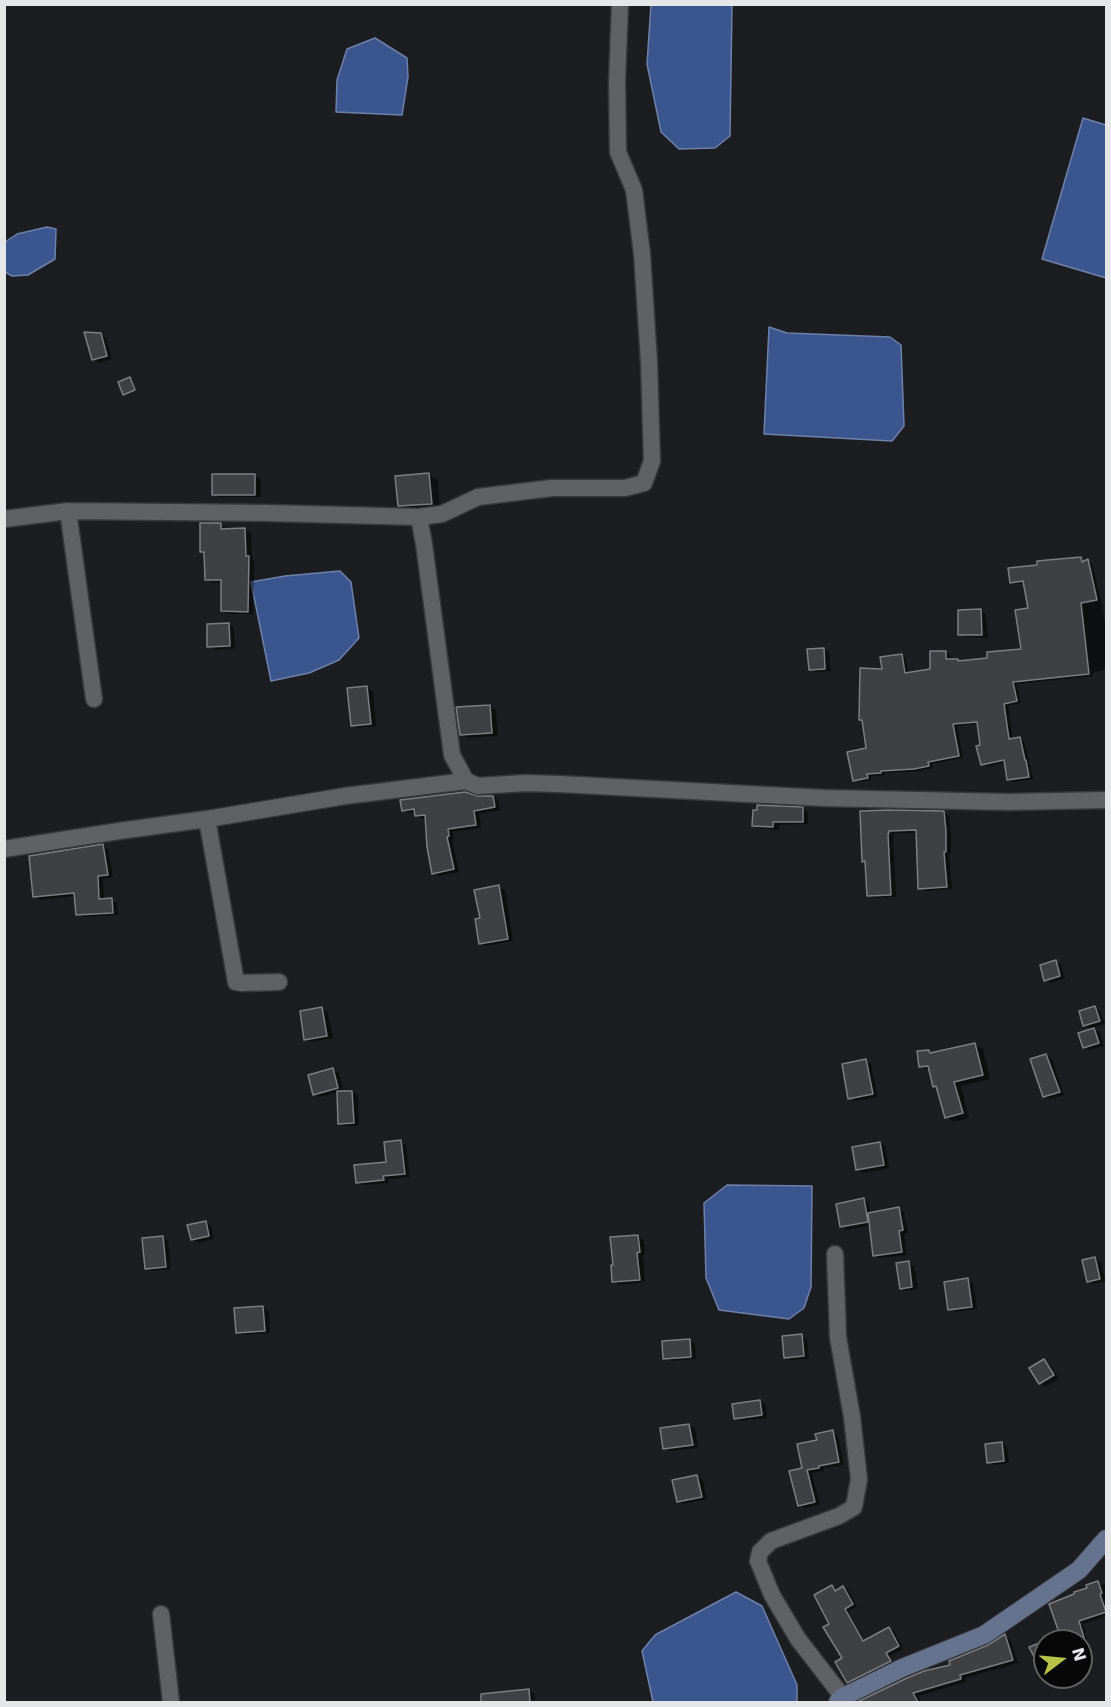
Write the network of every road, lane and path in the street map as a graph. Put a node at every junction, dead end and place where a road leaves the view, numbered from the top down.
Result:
1 (620, 4) edge
2 (68, 511) junction
3 (418, 517) junction
4 (4, 519) edge
5 (94, 699) dead end
6 (466, 781) junction
7 (1107, 800) edge
8 (207, 819) junction
9 (4, 849) edge
10 (279, 982) dead end
11 (835, 1254) dead end
12 (1107, 1539) edge
13 (161, 1614) dead end
14 (840, 1700) edge
15 (171, 1702) edge

1 - 3 street
2 - 3 street
2 - 4 street
2 - 5 street
3 - 6 street
6 - 7 street
6 - 8 street
8 - 9 street
8 - 10 street
11 - 14 street
12 - 14 street
13 - 15 street

